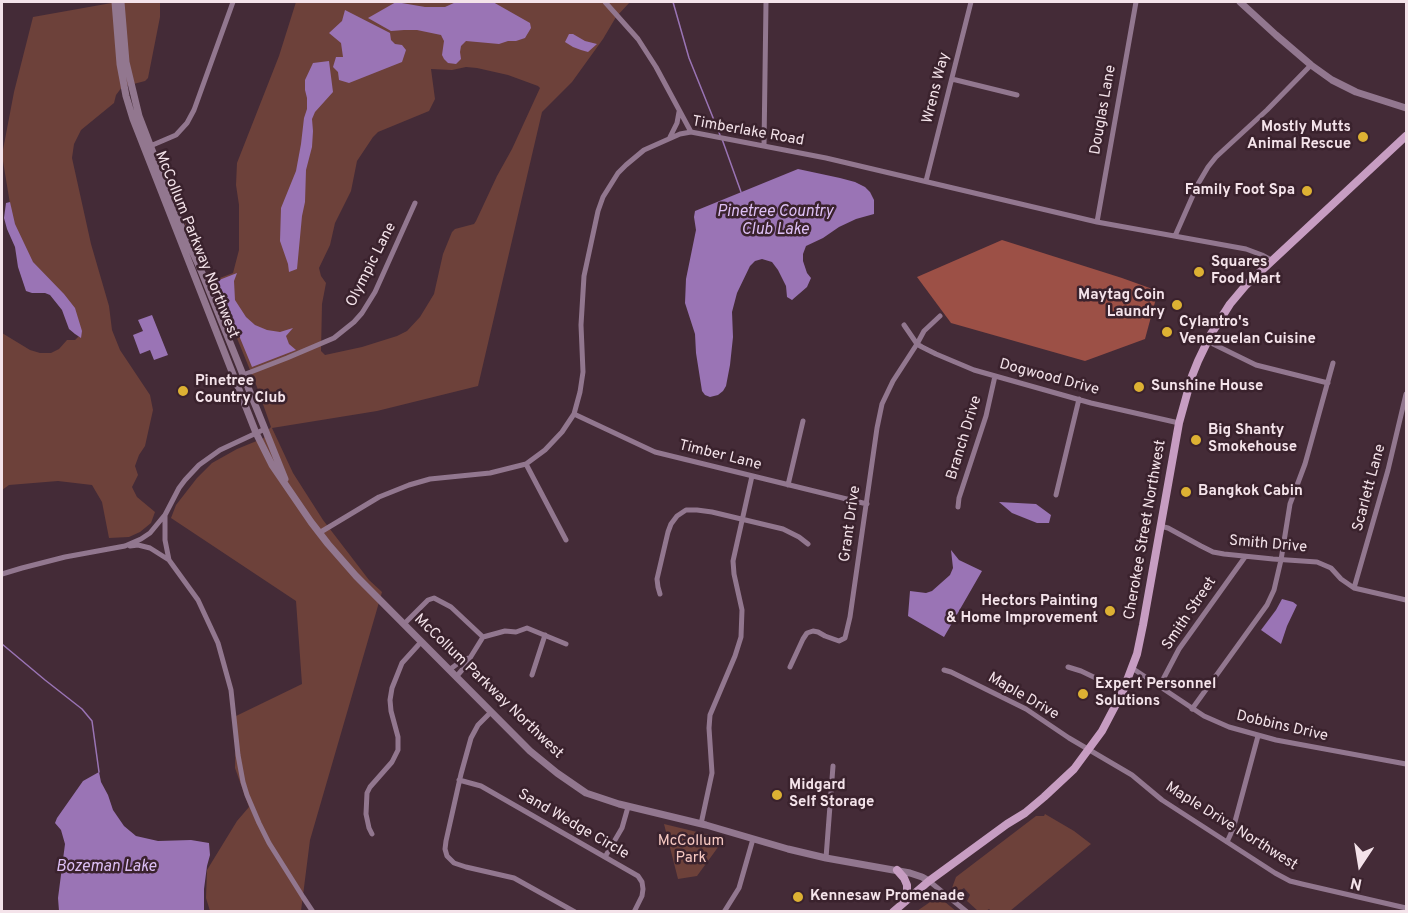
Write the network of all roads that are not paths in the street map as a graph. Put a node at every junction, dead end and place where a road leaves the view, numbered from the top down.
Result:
1 (114, 2) edge
2 (121, 2) edge
3 (233, 2) edge
4 (605, 2) edge
5 (766, 2) edge
6 (971, 2) edge
7 (1136, 2) edge
8 (1240, 2) edge
9 (1311, 65) junction
10 (952, 79) junction
11 (1017, 95) dead end
12 (1407, 108) edge
13 (679, 110) junction
14 (691, 132) junction
15 (1407, 136) edge
16 (670, 138) junction
17 (147, 147) junction
18 (764, 147) junction
19 (926, 181) junction
20 (415, 203) dead end
21 (1097, 222) junction
22 (1175, 236) junction
23 (1271, 260) junction
24 (940, 316) dead end
25 (904, 325) dead end
26 (1207, 341) junction
27 (917, 344) junction
28 (1333, 363) dead end
29 (243, 375) junction
30 (995, 376) junction
31 (1328, 383) junction
32 (1407, 394) edge
33 (1079, 399) junction
34 (574, 414) junction
35 (802, 421) dead end
36 (1179, 423) junction
37 (265, 429) junction
38 (256, 433) junction
39 (526, 465) junction
40 (753, 476) junction
41 (788, 485) junction
42 (289, 488) junction
43 (1056, 495) dead end
44 (867, 504) junction
45 (958, 507) dead end
46 (165, 515) junction
47 (743, 519) junction
48 (1160, 526) junction
49 (319, 533) junction
50 (566, 540) dead end
51 (808, 544) dead end
52 (125, 546) junction
53 (1245, 557) junction
54 (169, 560) junction
55 (1281, 560) junction
56 (2, 574) edge
57 (1354, 588) junction
58 (660, 594) dead end
59 (1407, 600) edge
60 (404, 624) junction
61 (545, 635) junction
62 (483, 637) junction
63 (421, 642) junction
64 (566, 644) dead end
65 (470, 658) junction
66 (1068, 667) dead end
67 (790, 668) dead end
68 (1132, 668) junction
69 (449, 670) junction
70 (944, 670) dead end
71 (532, 675) dead end
72 (456, 677) junction
73 (1159, 687) junction
74 (1123, 691) junction
75 (1192, 709) junction
76 (490, 712) junction
77 (1258, 736) junction
78 (1088, 750) junction
79 (1407, 764) edge
80 (833, 766) dead end
81 (459, 780) junction
82 (628, 807) junction
83 (701, 824) junction
84 (372, 834) dead end
85 (753, 839) junction
86 (1227, 842) junction
87 (606, 856) junction
88 (826, 858) junction
89 (897, 870) junction
90 (929, 881) junction
91 (902, 903) junction
92 (1407, 908) edge
93 (313, 912) edge
94 (575, 912) edge
95 (634, 912) edge
96 (724, 912) edge
97 (893, 912) edge
98 (967, 912) edge

1 - 17 street, McCollum Parkway Northwest
2 - 17 street, McCollum Parkway Northwest
3 - 17 street
4 - 13 street
5 - 18 street
6 - 10 street, Wrens Way
7 - 21 street, Douglas Lane
8 - 9 street
9 - 12 street
9 - 22 street
10 - 11 street
10 - 19 street, Wrens Way
13 - 14 street
13 - 16 street
14 - 16 street, Timberlake Road
14 - 18 street, Timberlake Road
15 - 23 main road, Cherokee Street Northwest
16 - 34 street, Timberlake Road
17 - 29 street, McCollum Parkway Northwest
17 - 38 street, McCollum Parkway Northwest
18 - 19 street, Timberlake Road
19 - 21 street, Timberlake Road
20 - 29 street, Olympic Lane
21 - 22 street, Timberlake Road
22 - 23 street, Timberlake Road
23 - 26 main road, Cherokee Street Northwest
24 - 27 street
25 - 27 street, Dogwood Drive
26 - 31 street
26 - 36 main road, Cherokee Street Northwest
27 - 30 street, Dogwood Drive
27 - 44 street, Grant Drive
28 - 31 street
29 - 37 street, McCollum Parkway Northwest
30 - 33 street, Dogwood Drive
30 - 45 street, Branch Drive
31 - 55 street
32 - 57 street, Scarlett Lane
33 - 36 street, Dogwood Drive
33 - 43 street
34 - 39 street, Timberlake Road
34 - 40 street, Timber Lane
35 - 41 street
36 - 48 main road, Cherokee Street Northwest
37 - 38 street
37 - 42 street, McCollum Parkway Northwest
38 - 42 street, McCollum Parkway Northwest
38 - 46 street
39 - 49 street, Timberlake Road
39 - 50 street
40 - 41 street, Timber Lane
40 - 47 street
41 - 44 street, Timber Lane
42 - 49 street, McCollum Parkway Northwest
44 - 67 street, Grant Drive
46 - 52 street
46 - 54 street
47 - 51 street
47 - 58 street
47 - 83 street
48 - 53 street, Smith Drive
48 - 68 main road, Cherokee Street Northwest
49 - 60 street, McCollum Parkway Northwest
52 - 54 street
52 - 56 street
53 - 55 street, Smith Drive
53 - 73 street, Smith Street
54 - 93 street
55 - 57 street, Smith Drive
55 - 75 street
57 - 59 street, Smith Drive
60 - 62 street
60 - 63 street, McCollum Parkway Northwest
61 - 62 street
61 - 64 street
61 - 71 street
62 - 65 street
63 - 69 street, McCollum Parkway Northwest
63 - 84 street
65 - 69 street
65 - 72 street
66 - 74 street
68 - 73 street, Dobbins Drive
68 - 74 main road, Cherokee Street Northwest
69 - 72 street, McCollum Parkway Northwest
70 - 78 street, Maple Drive
72 - 76 street, McCollum Parkway Northwest
73 - 75 street, Dobbins Drive
74 - 78 main road, Cherokee Street Northwest
75 - 77 street, Dobbins Drive
76 - 81 street
76 - 82 street, McCollum Parkway Northwest
77 - 79 street, Dobbins Drive
77 - 86 street
78 - 86 street, Maple Drive Northwest
78 - 90 main road, Cherokee Street Northwest
80 - 88 street
81 - 87 street, Sand Wedge Circle
81 - 94 street
82 - 83 street, McCollum Parkway Northwest
82 - 87 street
83 - 85 street, McCollum Parkway Northwest
85 - 88 street, McCollum Parkway Northwest
85 - 96 street
86 - 92 street, Maple Drive Northwest
87 - 95 street, Sand Wedge Circle
88 - 89 street, McCollum Parkway Northwest
89 - 90 street, McCollum Parkway Northwest
89 - 91 main road
90 - 91 main road, Cherokee Street Northwest
90 - 98 street
91 - 97 main road, Cherokee Street Northwest

